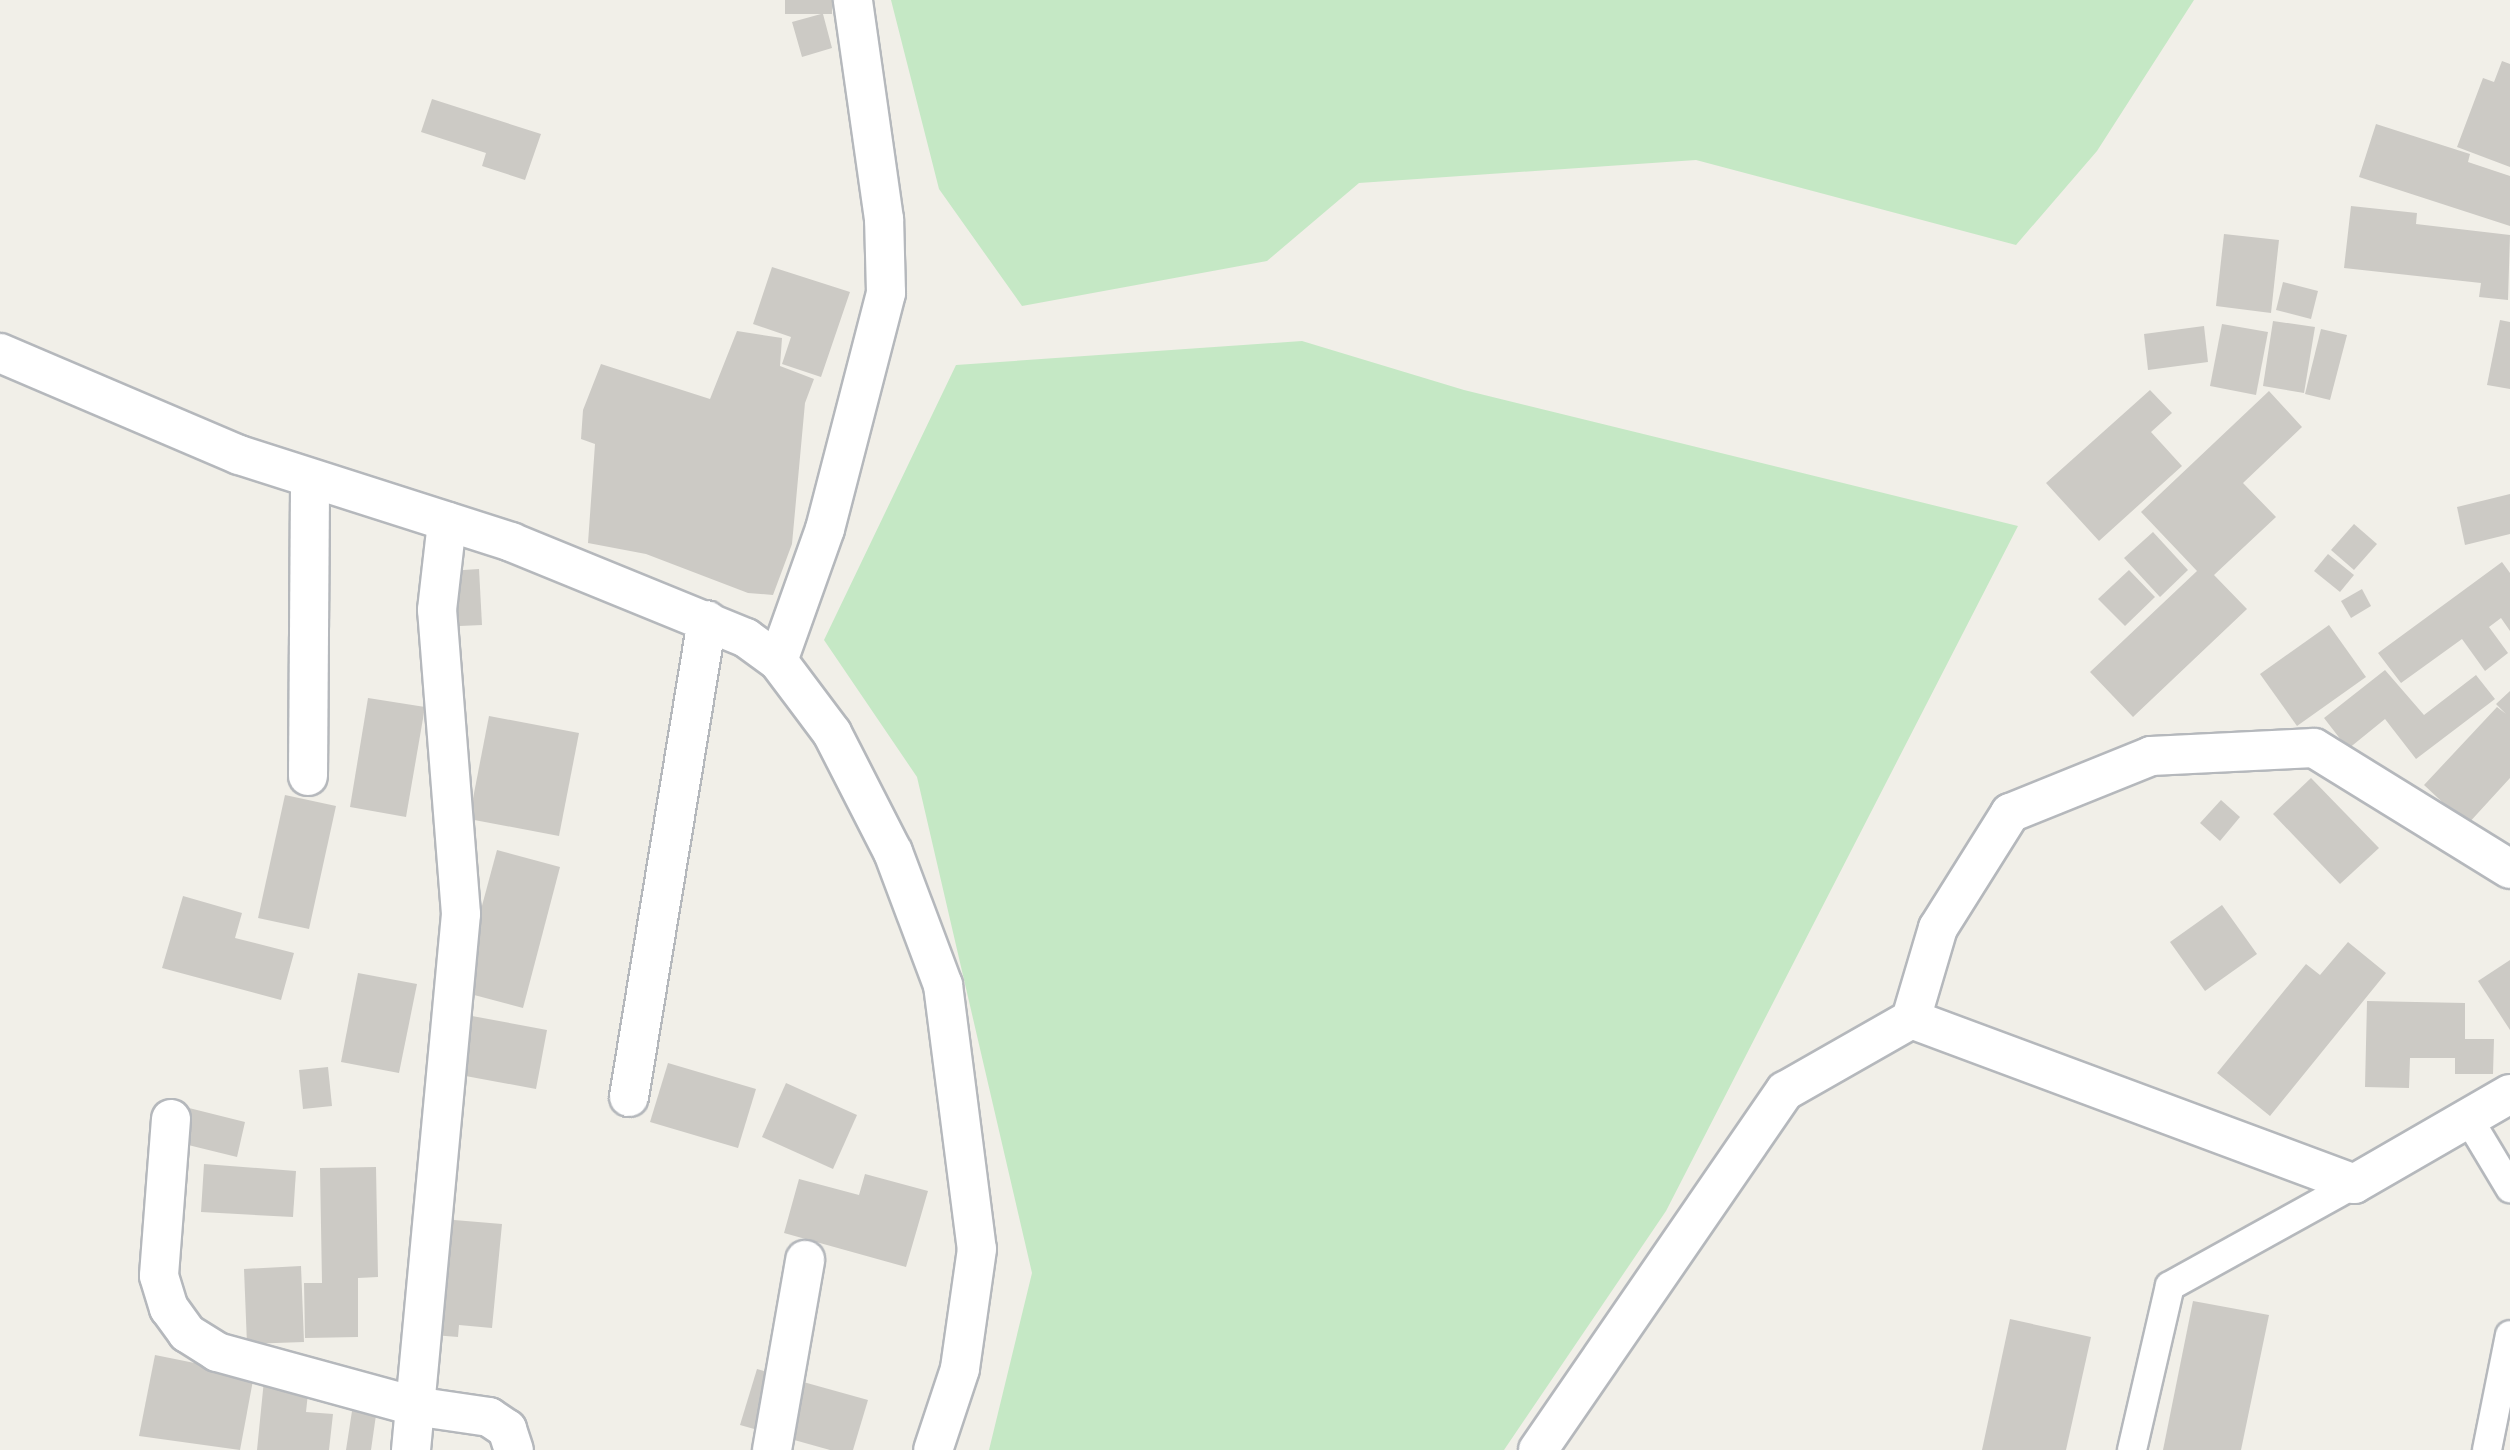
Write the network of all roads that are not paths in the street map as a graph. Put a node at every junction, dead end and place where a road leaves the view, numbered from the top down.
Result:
1 (853, 0) edge
2 (0, 354) edge
3 (310, 479) junction
4 (447, 522) junction
5 (707, 620) junction
6 (778, 661) junction
7 (308, 776) dead end
8 (2510, 869) edge
9 (1911, 1019) junction
10 (2510, 1094) edge
11 (629, 1097) dead end
12 (2468, 1118) junction
13 (171, 1119) dead end
14 (2354, 1184) junction
15 (2510, 1188) edge
16 (806, 1260) dead end
17 (2510, 1335) edge
18 (414, 1406) junction
19 (411, 1450) edge
20 (514, 1450) edge
21 (772, 1450) edge
22 (933, 1450) edge
23 (1538, 1450) edge
24 (2132, 1450) edge
25 (2487, 1450) edge

1 - 6 street
2 - 3 street
3 - 4 street
3 - 7 street
4 - 5 street
4 - 18 street
5 - 6 street
5 - 11 street
6 - 22 street
8 - 9 street
9 - 14 street
9 - 23 street
10 - 12 street
12 - 14 street
12 - 15 lane
13 - 18 street
14 - 24 lane
16 - 21 street
17 - 25 lane
18 - 19 street
18 - 20 street

